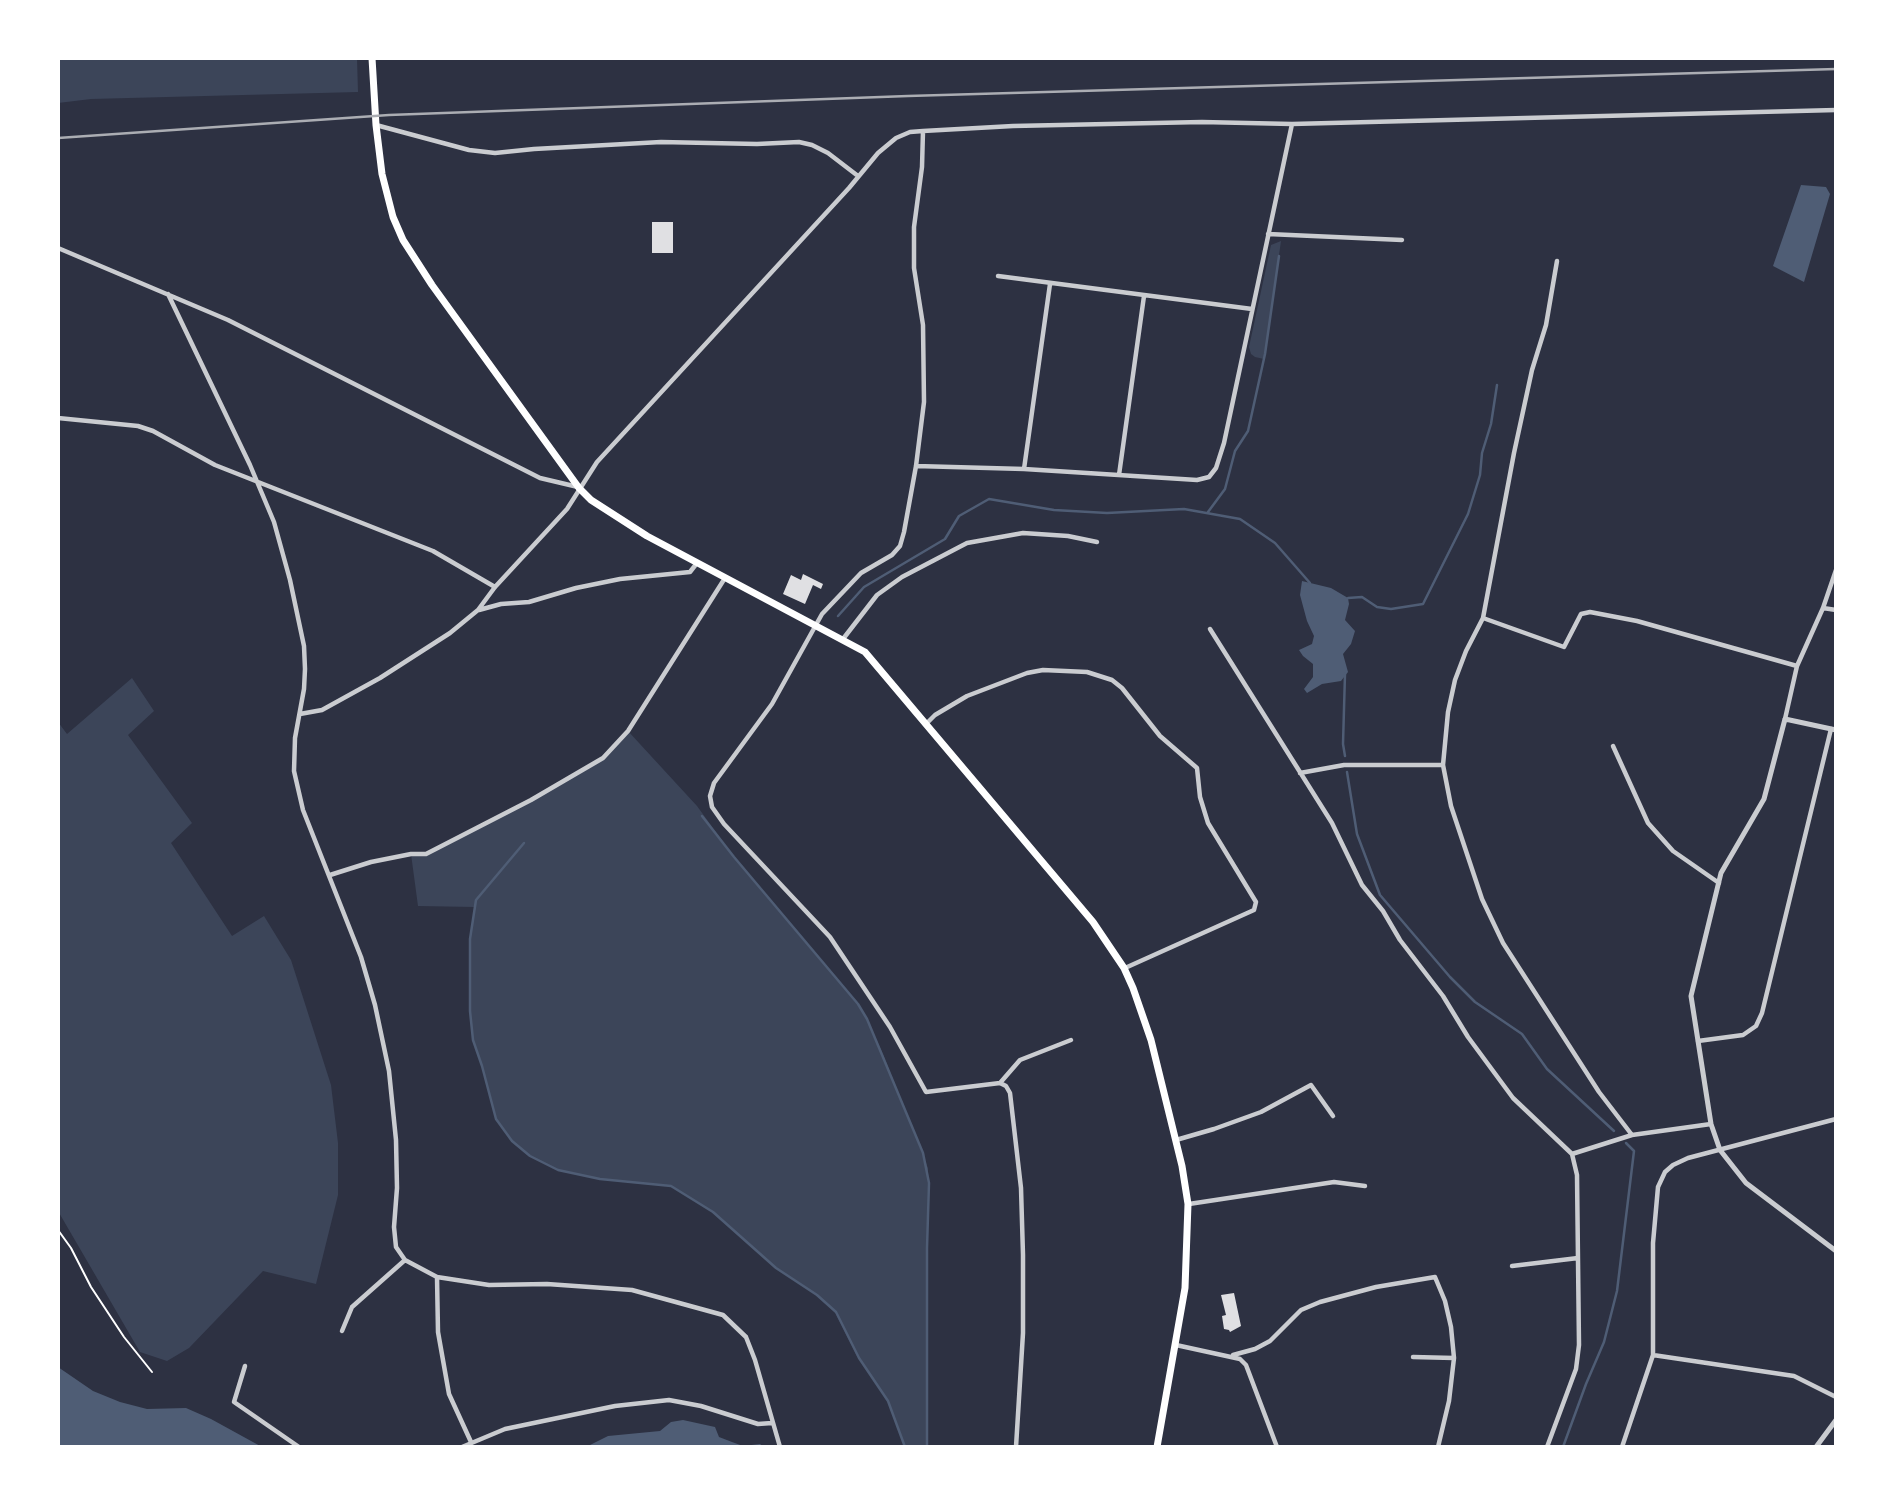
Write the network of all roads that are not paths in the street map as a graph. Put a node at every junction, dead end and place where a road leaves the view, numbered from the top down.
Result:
1 (372, 58) edge
2 (1836, 110) edge
3 (1292, 124) junction
4 (376, 125) junction
5 (923, 131) junction
6 (858, 176) junction
7 (1268, 234) junction
8 (1402, 240) dead end
9 (58, 248) edge
10 (1557, 261) dead end
11 (998, 276) dead end
12 (1050, 284) junction
13 (167, 294) junction
14 (1144, 296) junction
15 (1252, 309) junction
16 (58, 418) edge
17 (916, 466) junction
18 (1024, 470) junction
19 (1119, 475) junction
20 (258, 484) junction
21 (579, 488) junction
22 (1097, 542) dead end
23 (697, 563) junction
24 (1836, 570) edge
25 (725, 578) junction
26 (495, 587) junction
27 (1823, 608) junction
28 (478, 610) junction
29 (1836, 610) edge
30 (1483, 618) junction
31 (815, 624) junction
32 (1210, 629) dead end
33 (843, 639) junction
34 (1797, 666) junction
35 (300, 713) junction
36 (1785, 719) junction
37 (927, 723) junction
38 (1834, 730) edge
39 (1613, 746) dead end
40 (1443, 765) junction
41 (1300, 773) junction
42 (330, 875) junction
43 (1718, 883) junction
44 (1124, 968) junction
45 (1071, 1041) dead end
46 (1698, 1041) junction
47 (1000, 1083) junction
48 (1333, 1116) dead end
49 (1836, 1119) edge
50 (1712, 1124) junction
51 (1632, 1135) junction
52 (1175, 1140) junction
53 (1720, 1150) junction
54 (1572, 1154) junction
55 (1365, 1186) dead end
56 (1188, 1204) junction
57 (1836, 1251) edge
58 (1578, 1258) junction
59 (405, 1260) junction
60 (1512, 1266) dead end
61 (437, 1277) junction
62 (342, 1331) dead end
63 (1176, 1345) junction
64 (1653, 1355) junction
65 (1233, 1356) junction
66 (1413, 1357) dead end
67 (1454, 1358) junction
68 (245, 1366) dead end
69 (1836, 1397) edge
70 (1836, 1420) edge
71 (772, 1423) junction
72 (471, 1442) junction
73 (299, 1447) edge
74 (463, 1447) edge
75 (780, 1447) edge
76 (1016, 1447) edge
77 (1157, 1447) edge
78 (1277, 1447) edge
79 (1438, 1447) edge
80 (1547, 1447) edge
81 (1622, 1447) edge
82 (1816, 1447) edge

1 - 4 main road
2 - 3 street
3 - 5 street
3 - 7 street
4 - 6 street
4 - 21 main road
5 - 6 street
5 - 17 street
6 - 21 street
7 - 8 street
7 - 15 street
9 - 13 street
10 - 30 street
11 - 12 street
12 - 14 street
12 - 18 street
13 - 20 street
13 - 21 street
14 - 15 street
14 - 19 street
15 - 19 street
16 - 20 street
17 - 18 street
17 - 31 street
18 - 19 street
20 - 26 street
20 - 35 street
21 - 23 main road
21 - 26 street
22 - 33 street
23 - 25 main road
23 - 28 street
24 - 27 street
25 - 31 main road
25 - 42 street
26 - 28 street
27 - 29 street
27 - 34 street
28 - 35 street
30 - 34 street
30 - 40 street
31 - 33 main road
31 - 47 street
32 - 41 street
33 - 37 main road
34 - 36 street
35 - 42 street
36 - 38 street
36 - 43 street
37 - 44 main road
37 - 44 street
38 - 46 street
39 - 43 street
40 - 41 street
40 - 51 street
41 - 54 street
42 - 59 street
43 - 46 street
44 - 52 main road
45 - 47 street
46 - 50 street
47 - 76 street
48 - 52 street
49 - 53 street
50 - 51 street
50 - 53 street
51 - 54 street
52 - 56 main road
53 - 57 street
53 - 64 street
54 - 58 street
55 - 56 street
56 - 63 main road
58 - 60 street
58 - 80 street
59 - 61 street
59 - 62 street
61 - 71 street
61 - 72 street
63 - 65 street
63 - 77 main road
64 - 69 street
64 - 81 street
65 - 67 street
65 - 78 street
66 - 67 street
67 - 79 street
68 - 73 street
70 - 82 street
71 - 72 street
71 - 75 street
72 - 74 street

